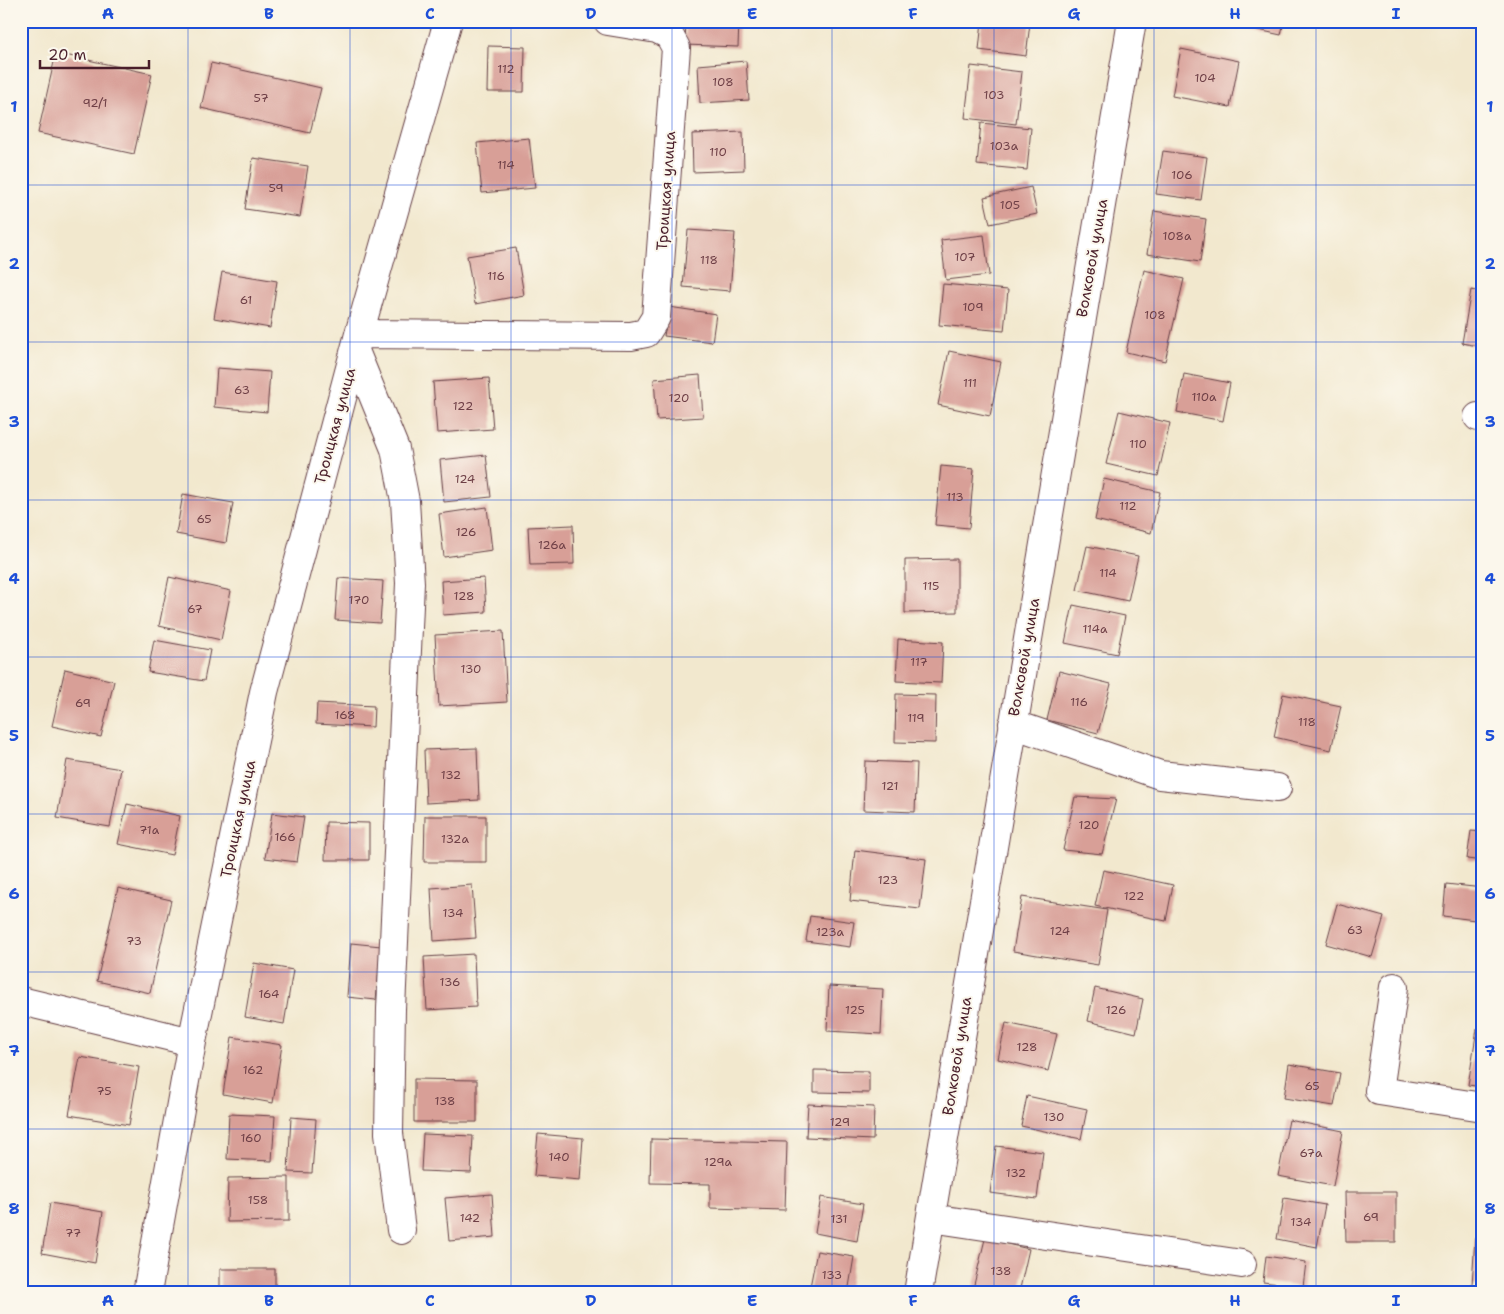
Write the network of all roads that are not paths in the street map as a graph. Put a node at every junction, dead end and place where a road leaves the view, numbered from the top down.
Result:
1 (448, 21) edge
2 (608, 21) edge
3 (1132, 21) edge
4 (357, 342) junction
5 (1013, 724) junction
6 (1277, 788) dead end
7 (1394, 987) dead end
8 (21, 1001) edge
9 (192, 1042) junction
10 (1483, 1107) edge
11 (930, 1218) junction
12 (402, 1230) dead end
13 (1242, 1264) dead end
14 (147, 1293) edge
15 (918, 1293) edge

1 - 4 street, Троицкая улица
2 - 4 street, Троицкая улица
3 - 5 street, Волковой улица
4 - 9 street, Троицкая улица
4 - 12 street, Троицкая улица
5 - 6 street
5 - 11 street, Волковой улица
7 - 10 street
8 - 9 street
9 - 14 street, Троицкая улица
11 - 13 street
11 - 15 street, Волковой улица

